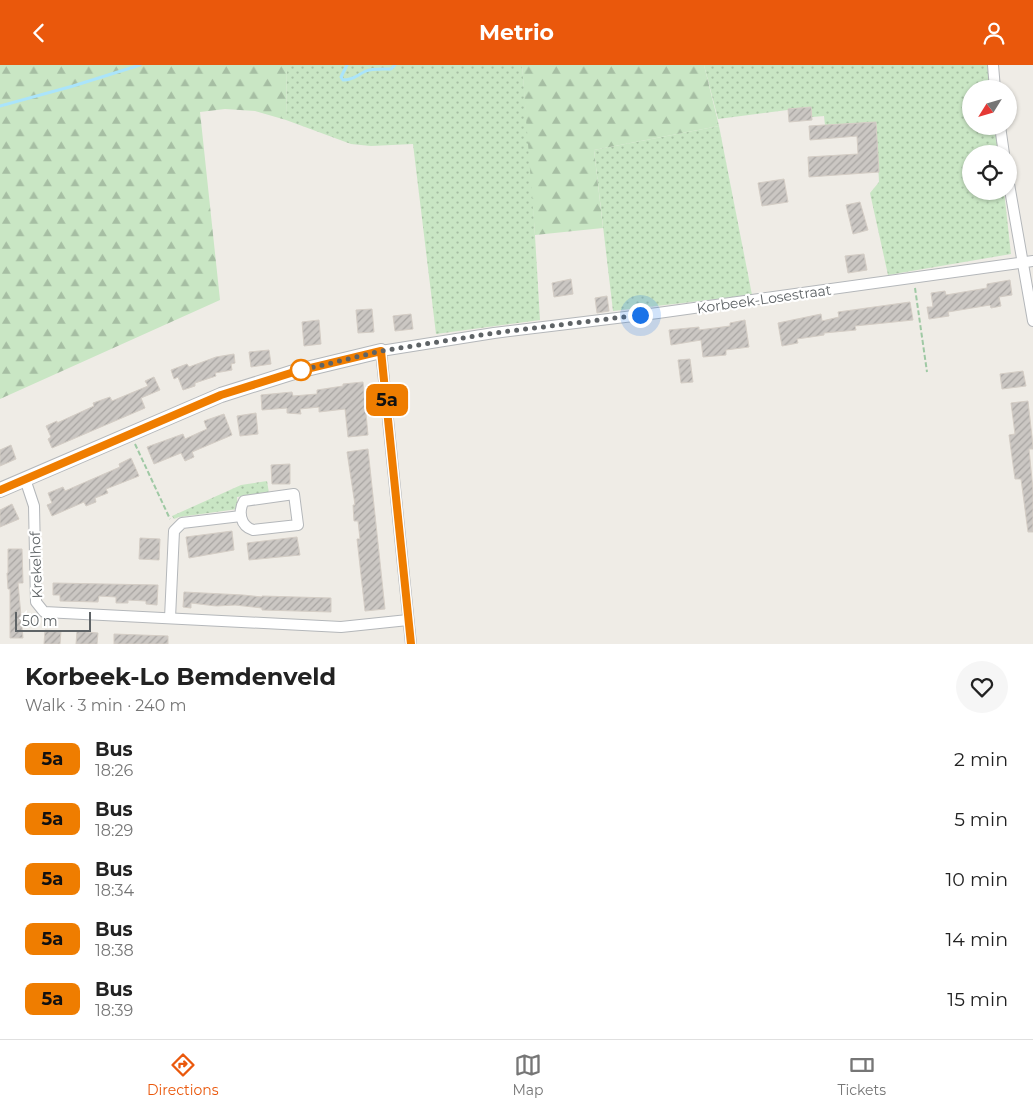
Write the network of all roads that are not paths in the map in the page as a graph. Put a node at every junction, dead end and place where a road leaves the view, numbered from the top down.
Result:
1 (993, 65) edge
2 (994, 80) edge
3 (1013, 200) edge
4 (1028, 261) edge
5 (1033, 321) edge
6 (381, 351) junction
7 (25, 479) junction
8 (0, 490) edge
9 (241, 516) junction
10 (170, 618) junction
11 (408, 621) junction
12 (411, 644) edge

1 - 2 street
3 - 4 street
4 - 5 street
4 - 6 street, Korbeek-Losestraat
6 - 7 street
6 - 11 street
7 - 8 street
7 - 10 street, Krekelhof
9 - 9 street
9 - 10 street
10 - 11 street, Krekelhof
11 - 12 street

